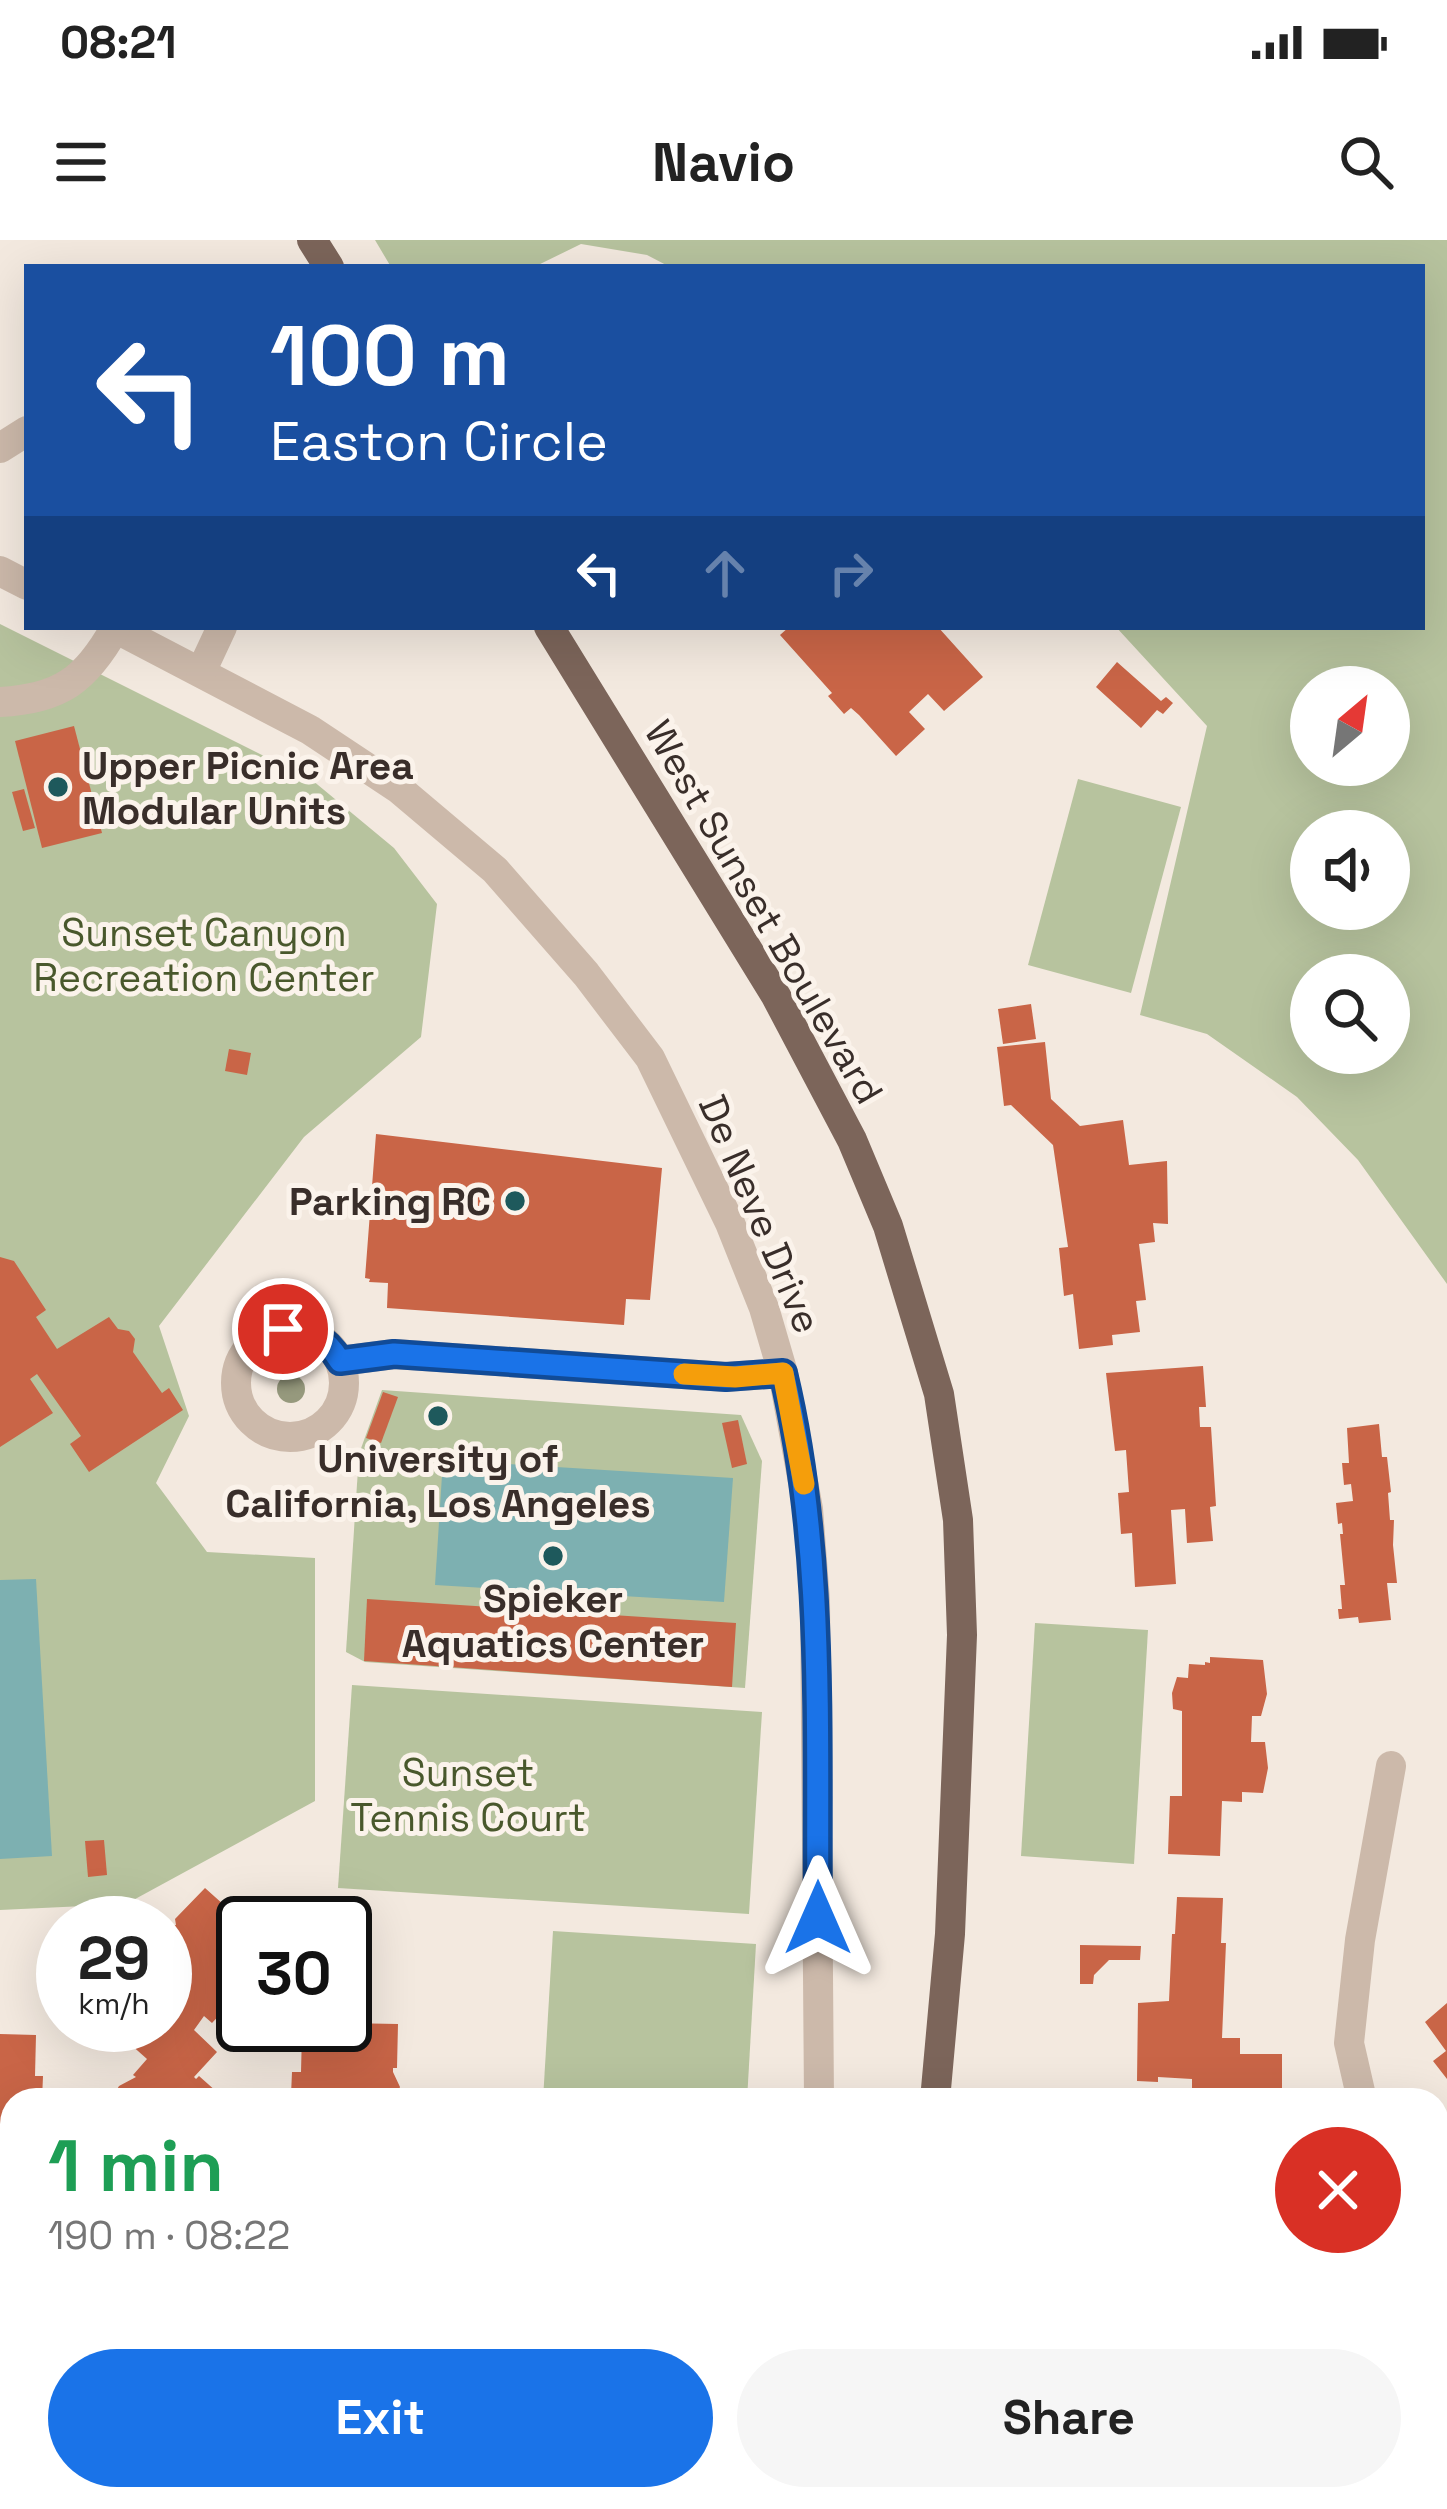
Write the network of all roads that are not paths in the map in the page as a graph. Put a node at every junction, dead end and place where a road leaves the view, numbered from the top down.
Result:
1 (113, 630) edge
2 (118, 630) edge
3 (221, 630) edge
4 (551, 630) edge
5 (201, 672) junction
6 (0, 702) edge
7 (340, 1361) dead end
8 (783, 1373) junction
9 (1391, 1766) dead end
10 (819, 2088) edge
11 (935, 2088) edge
12 (1359, 2088) edge

1 - 6 street
2 - 5 street, De Neve Drive
3 - 5 street
4 - 11 main road, West Sunset Boulevard
5 - 8 street, De Neve Drive
7 - 8 street
8 - 10 street, De Neve Drive
9 - 12 street

